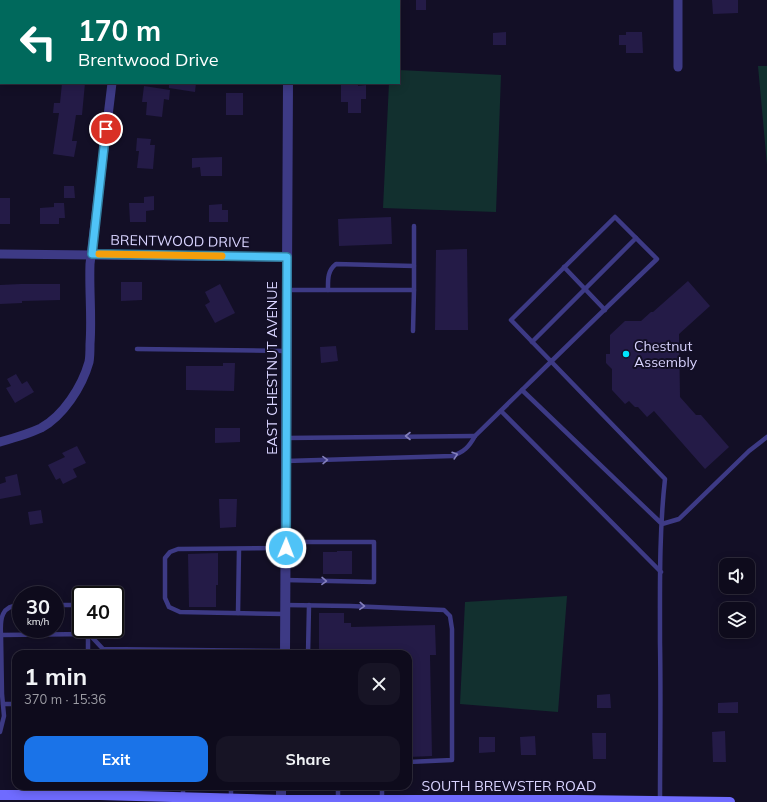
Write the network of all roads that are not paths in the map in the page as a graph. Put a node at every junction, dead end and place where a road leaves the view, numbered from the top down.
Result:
1 (678, 0) edge
2 (678, 67) dead end
3 (112, 84) edge
4 (288, 84) edge
5 (414, 226) dead end
6 (636, 238) junction
7 (0, 254) edge
8 (92, 254) junction
9 (287, 257) junction
10 (414, 266) junction
11 (564, 267) junction
12 (585, 289) junction
13 (287, 290) junction
14 (328, 290) junction
15 (414, 290) junction
16 (605, 310) junction
17 (413, 331) dead end
18 (532, 342) junction
19 (137, 349) dead end
20 (287, 351) junction
21 (551, 361) junction
22 (522, 390) junction
23 (501, 411) junction
24 (475, 436) junction
25 (767, 436) edge
26 (286, 438) junction
27 (0, 442) edge
28 (286, 461) junction
29 (662, 524) junction
30 (286, 545) junction
31 (239, 549) junction
32 (661, 572) junction
33 (285, 580) junction
34 (309, 605) junction
35 (12, 606) edge
36 (284, 609) junction
37 (238, 613) junction
38 (72, 633) edge
39 (1, 635) edge
40 (88, 638) edge
41 (93, 638) edge
42 (88, 650) edge
43 (164, 650) edge
44 (285, 650) edge
45 (308, 650) edge
46 (2, 704) junction
47 (12, 704) edge
48 (0, 732) edge
49 (412, 762) edge
50 (183, 790) edge
51 (231, 790) edge
52 (281, 790) edge
53 (338, 790) edge
54 (382, 790) edge
55 (100, 791) edge
56 (0, 795) edge
57 (183, 797) junction
58 (45, 798) edge
59 (74, 798) edge
60 (231, 798) junction
61 (13, 799) edge
62 (158, 799) edge
63 (203, 800) edge
64 (338, 800) junction
65 (382, 800) junction
66 (281, 801) edge
67 (606, 801) edge
68 (660, 801) edge
69 (730, 802) edge

1 - 2 street
3 - 8 street
4 - 9 street, EAST CHESTNUT AVENUE
5 - 10 lane
6 - 11 lane
6 - 12 lane
6 - 16 lane
7 - 8 street, BRENTWOOD DRIVE
8 - 9 street, BRENTWOOD DRIVE
8 - 27 street
9 - 13 street, EAST CHESTNUT AVENUE
10 - 14 lane
10 - 15 lane
11 - 12 lane
11 - 18 lane
12 - 16 lane
12 - 18 lane
13 - 14 lane
13 - 20 street, EAST CHESTNUT AVENUE
14 - 15 lane
15 - 17 lane
16 - 21 lane
18 - 21 lane
19 - 20 lane
20 - 26 street, EAST CHESTNUT AVENUE
21 - 22 lane
21 - 29 lane
22 - 23 lane
22 - 29 lane
23 - 24 lane
23 - 32 lane
24 -> 26 lane
28 -> 24 lane
25 - 29 lane
26 - 28 street, EAST CHESTNUT AVENUE
28 - 30 street, EAST CHESTNUT AVENUE
29 - 32 lane
30 - 31 lane
30 - 33 street, EAST CHESTNUT AVENUE
33 -> 30 lane
31 - 37 lane
31 - 37 lane
32 - 68 lane
33 - 36 street, EAST CHESTNUT AVENUE
34 - 36 lane
34 - 45 lane
34 -> 49 lane
35 - 39 lane
36 - 37 lane
36 - 44 street, EAST CHESTNUT AVENUE
38 - 39 lane
39 - 46 lane
40 - 42 lane
41 - 43 lane
46 - 47 lane
46 - 48 lane
50 - 57 lane
51 - 60 lane
52 - 66 street
53 - 64 lane
54 - 65 lane
55 - 59 main road, SOUTH BREWSTER ROAD
55 - 62 main road, SOUTH BREWSTER ROAD
56 - 61 main road, SOUTH BREWSTER ROAD
57 - 62 main road, SOUTH BREWSTER ROAD
57 - 63 main road, SOUTH BREWSTER ROAD
58 - 59 main road, SOUTH BREWSTER ROAD
58 - 61 main road, SOUTH BREWSTER ROAD
60 - 63 main road, SOUTH BREWSTER ROAD
60 - 66 main road, SOUTH BREWSTER ROAD
64 - 65 main road, SOUTH BREWSTER ROAD
64 - 66 main road, SOUTH BREWSTER ROAD
65 - 67 main road, SOUTH BREWSTER ROAD
67 - 68 main road, SOUTH BREWSTER ROAD
68 - 69 main road, SOUTH BREWSTER ROAD

